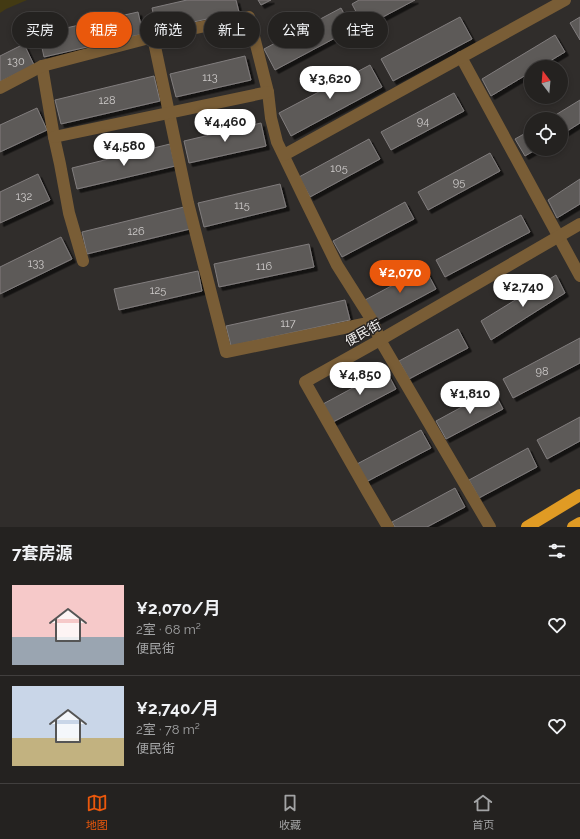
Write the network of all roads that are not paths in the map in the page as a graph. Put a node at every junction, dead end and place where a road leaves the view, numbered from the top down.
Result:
1 (565, 0) edge
2 (196, 28) edge
3 (140, 40) edge
4 (155, 48) edge
5 (461, 57) junction
6 (42, 66) junction
7 (0, 88) edge
8 (268, 92) junction
9 (169, 113) junction
10 (54, 137) junction
11 (284, 155) junction
12 (580, 224) edge
13 (559, 237) junction
14 (83, 261) dead end
15 (580, 276) edge
16 (373, 322) junction
17 (380, 340) junction
18 (580, 495) edge
19 (580, 523) edge
20 (388, 527) edge
21 (490, 527) edge
22 (527, 527) edge
23 (574, 527) edge

1 - 5 street
2 - 8 street
3 - 6 street
4 - 9 street
5 - 11 street
5 - 13 street
6 - 7 street
6 - 10 street
8 - 9 street
8 - 11 street
9 - 10 street
9 - 16 street
10 - 14 street
11 - 16 street
12 - 13 street, 便民街
13 - 15 street
13 - 17 street, 便民街
16 - 17 street
17 - 20 street, 便民街
17 - 21 street
18 - 22 highway
19 - 23 highway

